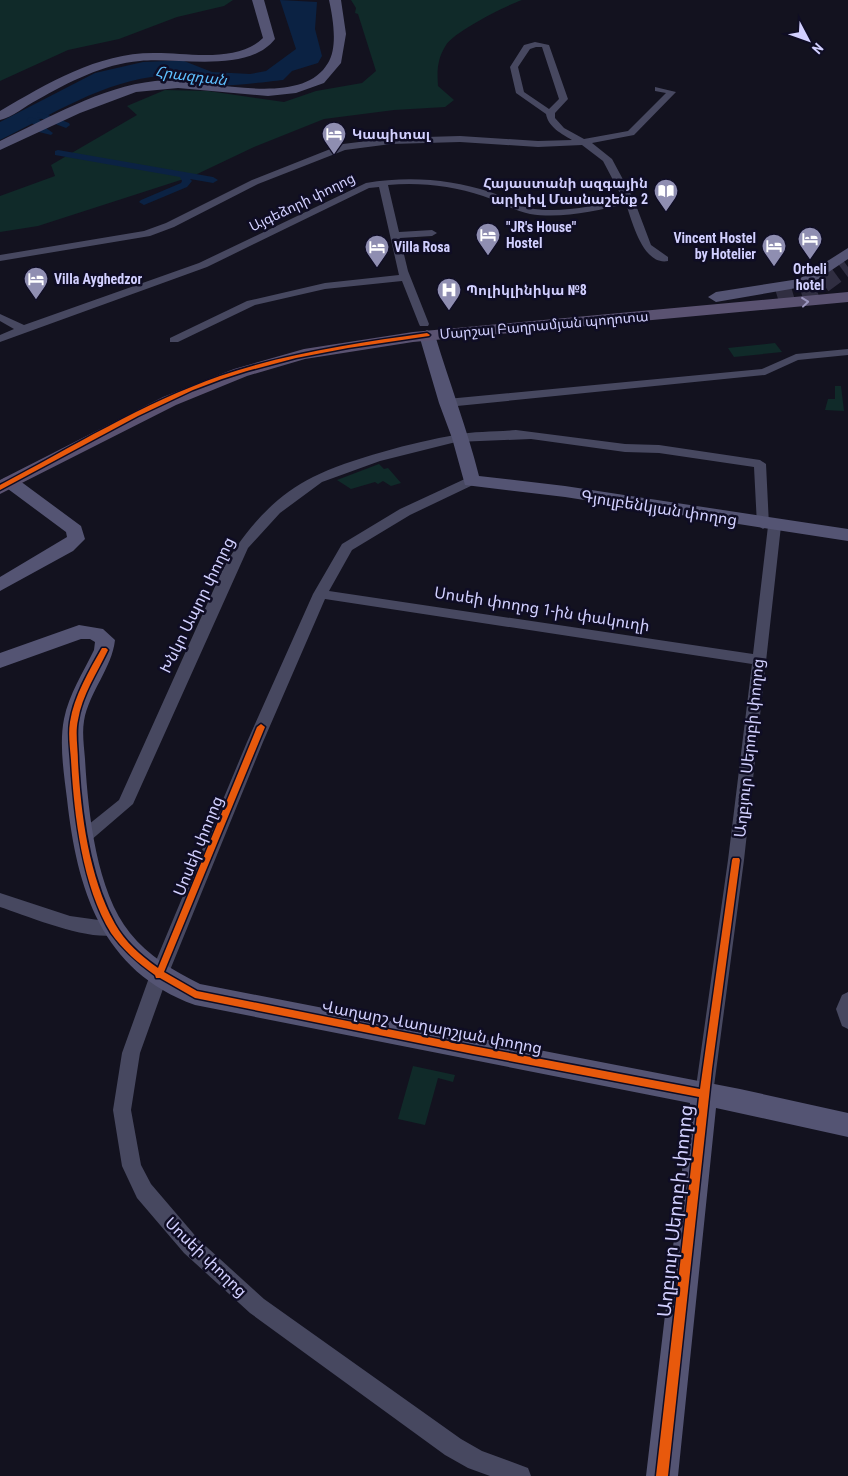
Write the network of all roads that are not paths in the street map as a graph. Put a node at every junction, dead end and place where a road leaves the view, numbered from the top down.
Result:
1 (258, 0) edge
2 (336, 0) edge
3 (658, 89) dead end
4 (44, 101) junction
5 (72, 111) junction
6 (550, 113) junction
7 (0, 116) edge
8 (580, 142) junction
9 (0, 146) edge
10 (383, 183) junction
11 (628, 200) junction
12 (432, 233) dead end
13 (394, 235) junction
14 (848, 252) edge
15 (0, 258) edge
16 (664, 258) dead end
17 (405, 276) junction
18 (848, 285) edge
19 (716, 297) junction
20 (848, 298) edge
21 (778, 299) tunnel mouth
22 (670, 313) junction
23 (0, 317) edge
24 (23, 329) junction
25 (425, 330) junction
26 (0, 339) edge
27 (174, 340) dead end
28 (848, 352) edge
29 (447, 403) junction
30 (461, 438) junction
31 (3, 480) edge
32 (471, 481) junction
33 (769, 525) junction
34 (848, 535) edge
35 (0, 585) edge
36 (320, 594) junction
37 (758, 660) junction
38 (0, 661) edge
39 (84, 837) junction
40 (0, 900) edge
41 (113, 929) junction
42 (159, 975) junction
43 (848, 1000) edge
44 (848, 1021) edge
45 (704, 1094) junction
46 (848, 1125) edge
47 (520, 1476) edge
48 (662, 1476) edge

1 - 4 street
2 - 5 street
3 - 8 street
4 - 5 street
4 - 7 street
5 - 9 street
6 - 6 street
6 - 8 street
8 - 11 street
8 - 15 street
10 - 11 street, Այգեձորի փողոց
10 - 13 street
10 - 24 street, Այգեձորի փողոց
11 - 16 street
12 - 13 street
13 - 17 street
14 - 19 street
17 - 25 street
17 - 27 street
18 - 19 main road, Մարշալ Բաղրամյան պողոտա
19 - 25 main road, Մարշալ Բաղրամյան պողոտա
22 -> 20 main road, Մարշալ Բաղրամյան պողոտա
21 - 22 street
22 - 25 main road, Մարշալ Բաղրամյան պողոտա
23 - 24 street
24 - 26 street, Այգեձորի փողոց
25 - 29 street
25 - 31 main road, Մարշալ Բաղրամյան պողոտա
28 - 29 street
29 - 30 street
30 - 32 street
30 - 33 street, Խնկո Ապոր փողոց
30 - 39 street, Խնկո Ապոր փողոց
31 - 35 street
32 - 33 street, Գյուլբենկյան փողոց
32 - 36 street, Սոսեի փողոց
33 - 34 street, Գյուլբենկյան փողոց
33 - 37 street, Աղբյուր Սերոբի փողոց
36 - 37 street, Սոսեի փողոց 1-ին փակուղի
36 - 42 street, Սոսեի փողոց
37 - 45 street, Աղբյուր Սերոբի փողոց
38 - 39 street
39 - 41 street
40 - 41 street
41 - 42 street, Վաղարշ Վաղարշյան փողոց
42 - 45 street, Վաղարշ Վաղարշյան փողոց
42 - 47 street, Սոսեի փողոց
43 - 44 street
45 - 46 street, Վաղարշ Վաղարշյան փողոց
45 - 48 street, Աղբյուր Սերոբի փողոց

